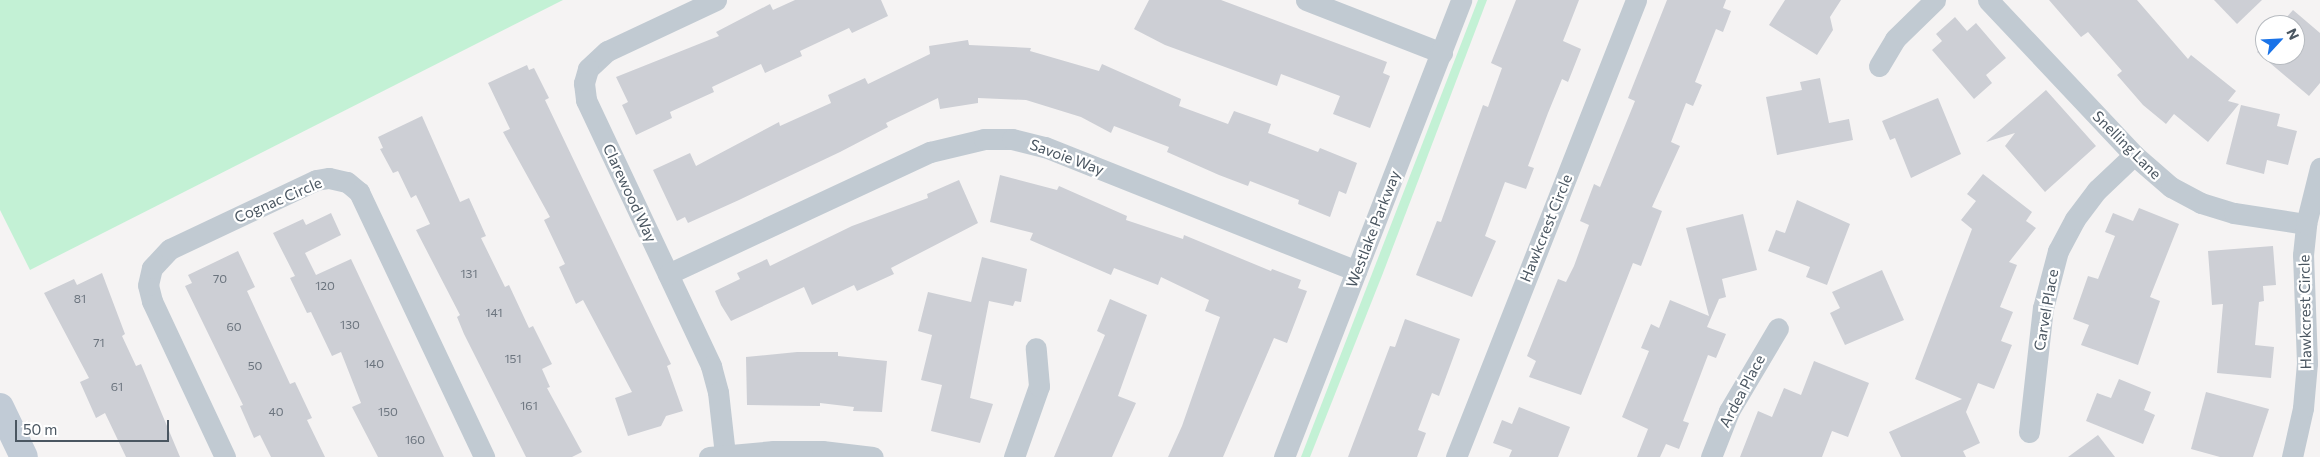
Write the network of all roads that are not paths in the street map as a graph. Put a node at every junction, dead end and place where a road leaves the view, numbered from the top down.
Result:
1 (716, 0) edge
2 (1306, 0) edge
3 (1461, 0) edge
4 (1636, 0) edge
5 (1935, 0) edge
6 (1988, 0) edge
7 (1442, 53) junction
8 (1879, 66) dead end
9 (2134, 156) junction
10 (2320, 168) edge
11 (2306, 224) junction
12 (1356, 271) junction
13 (668, 274) junction
14 (1778, 328) dead end
15 (1036, 348) dead end
16 (0, 407) edge
17 (2029, 432) dead end
18 (717, 455) edge
19 (24, 457) edge
20 (225, 457) edge
21 (484, 457) edge
22 (873, 457) edge
23 (1014, 457) edge
24 (1284, 457) edge
25 (1456, 457) edge
26 (1711, 457) edge
27 (2292, 457) edge

1 - 13 street, Clarewood Way
2 - 7 street
3 - 7 street, Westlake Parkway
4 - 25 street, Hawkcrest Circle
5 - 8 street
6 - 9 street, Snelling Lane
7 - 12 street, Westlake Parkway
9 - 11 street, Snelling Lane
9 - 17 street, Carvel Place
10 - 11 street, Hawkcrest Circle
11 - 27 street, Hawkcrest Circle
12 - 13 street, Savoie Way
12 - 24 street, Westlake Parkway
13 - 18 street, Clarewood Way
14 - 26 street, Ardea Place
15 - 23 street
16 - 19 street
18 - 22 street
20 - 21 street, Cognac Circle

